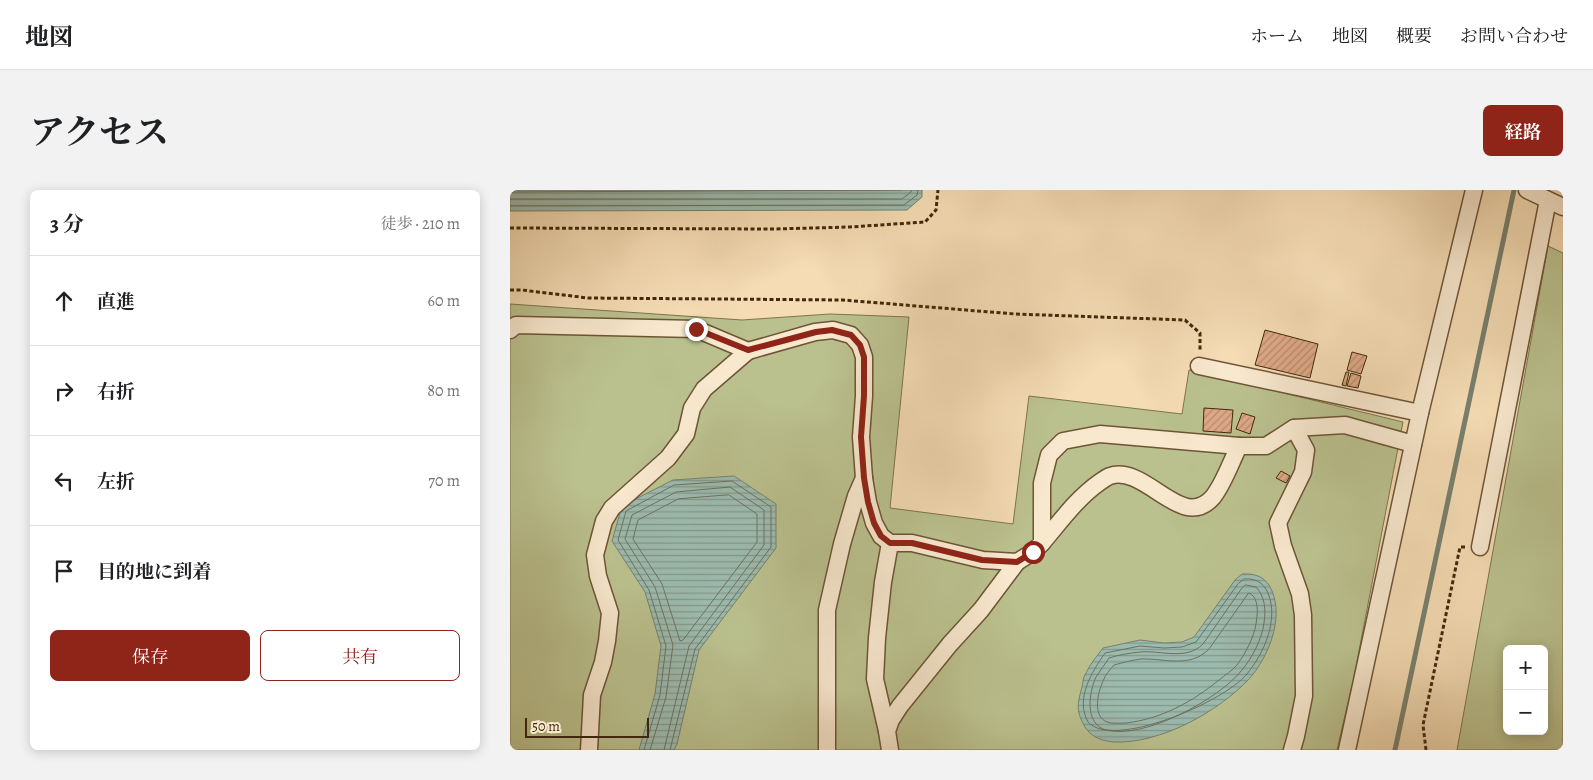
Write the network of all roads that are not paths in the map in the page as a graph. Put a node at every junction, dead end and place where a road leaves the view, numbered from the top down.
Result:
1 (1474, 190) edge
2 (1543, 198) edge
3 (510, 330) edge
4 (748, 350) junction
5 (1199, 366) road end
6 (1420, 413) junction
7 (1294, 428) junction
8 (1414, 444) junction
9 (1239, 446) junction
10 (864, 478) junction
11 (890, 543) junction
12 (1042, 543) junction
13 (1480, 547) road end
14 (1017, 562) junction
15 (887, 731) junction
16 (589, 750) edge
17 (827, 750) edge
18 (890, 750) edge
19 (1292, 750) edge
20 (1347, 750) edge

1 - 6 street
2 - 13 street
3 - 4 street
4 - 10 street
4 - 16 street
5 - 6 street
6 - 8 street
7 - 8 street
7 - 9 street
7 - 19 street
8 - 20 street
9 - 12 street
9 - 12 street
10 - 11 street
10 - 17 street
11 - 14 street
11 - 15 street
12 - 14 street
14 - 15 street
15 - 18 street

